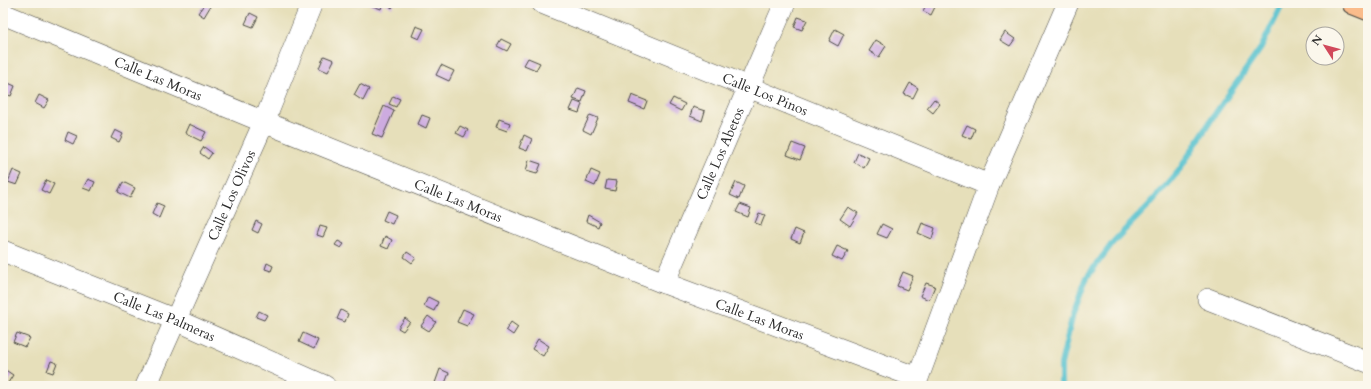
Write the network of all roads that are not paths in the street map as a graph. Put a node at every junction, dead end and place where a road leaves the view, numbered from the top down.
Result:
1 (312, 3) edge
2 (542, 3) edge
3 (785, 3) edge
4 (1068, 3) edge
5 (1354, 3) edge
6 (1368, 9) edge
7 (3, 14) edge
8 (748, 87) junction
9 (264, 122) junction
10 (989, 185) junction
11 (3, 250) edge
12 (664, 283) junction
13 (1208, 300) dead end
14 (176, 320) junction
15 (1368, 362) edge
16 (146, 386) edge
17 (325, 386) edge

1 - 9 street, Calle Los Olivos
2 - 8 street, Calle Los Pinos
3 - 8 street, Calle Los Abetos
4 - 10 street
5 - 6 main road
7 - 9 street, Calle Las Moras
8 - 10 street, Calle Los Pinos
8 - 12 street, Calle Los Abetos
9 - 12 street, Calle Las Moras
9 - 14 street, Calle Los Olivos
10 - 12 street, Calle Las Moras
11 - 14 street, Calle Las Palmeras
13 - 15 street
14 - 16 street, Calle Los Olivos
14 - 17 street, Calle Las Palmeras

